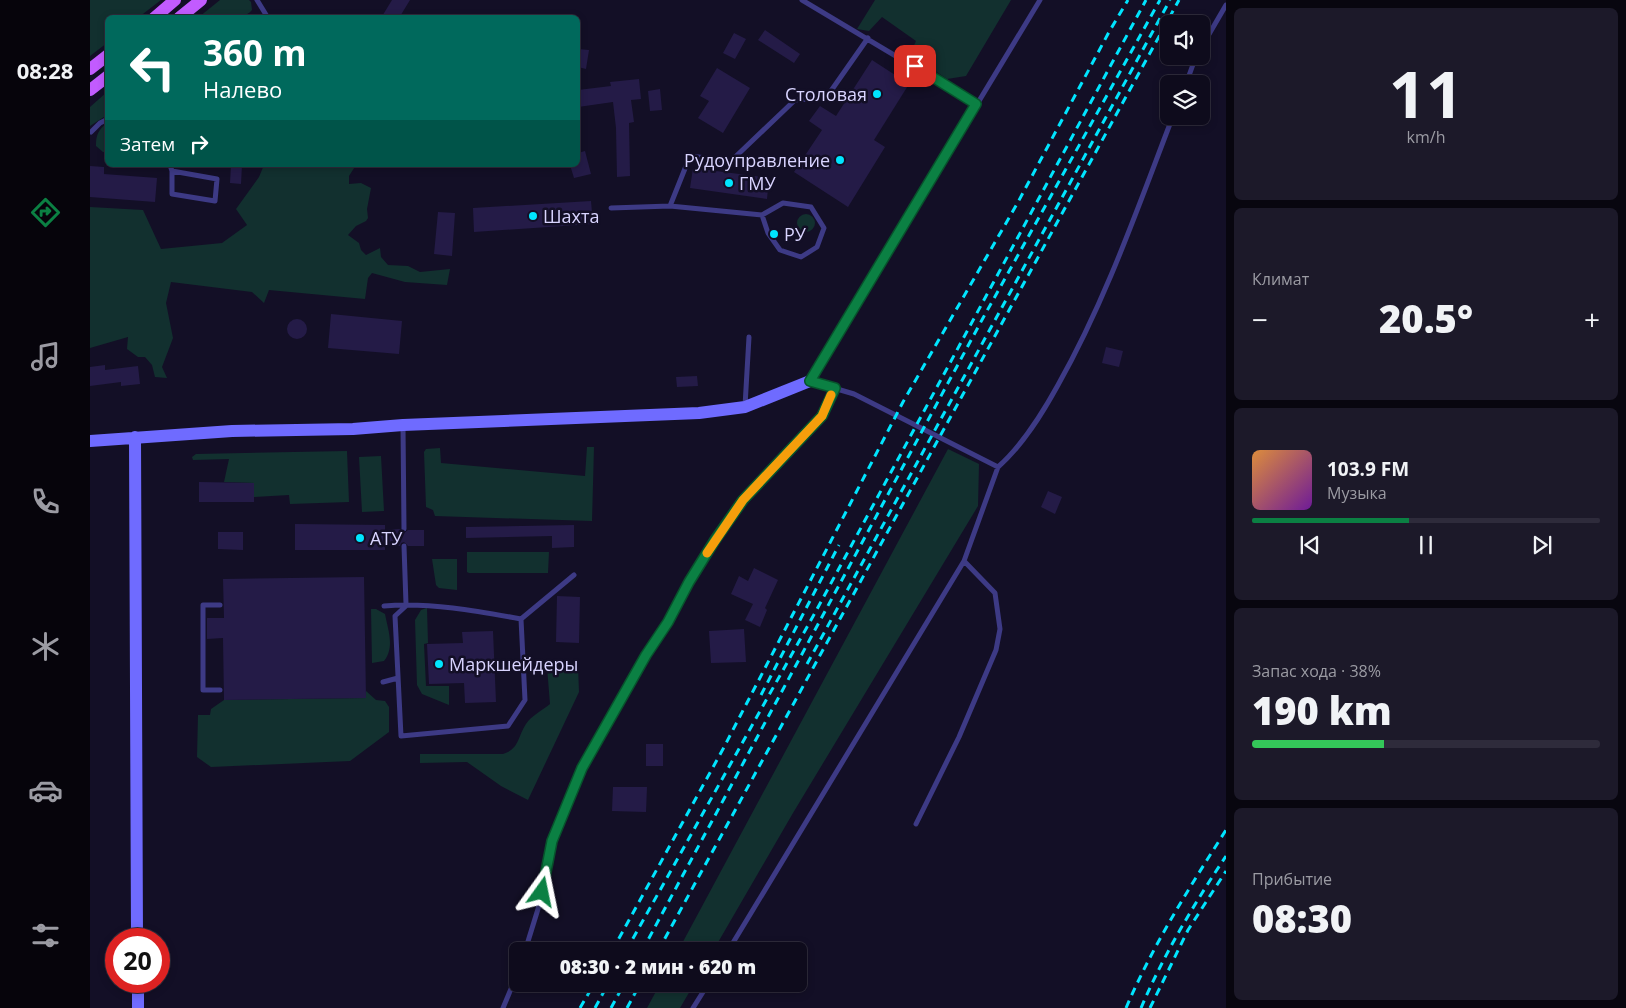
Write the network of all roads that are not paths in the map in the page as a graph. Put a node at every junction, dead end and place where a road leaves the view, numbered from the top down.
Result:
1 (176, 0) edge
2 (201, 0) edge
3 (257, 0) edge
4 (802, 0) edge
5 (1040, 0) edge
6 (1226, 5) edge
7 (158, 15) edge
8 (183, 15) edge
9 (265, 15) edge
10 (1210, 33) edge
11 (868, 38) junction
12 (105, 57) edge
13 (90, 69) edge
14 (105, 78) edge
15 (90, 90) edge
16 (976, 104) junction
17 (105, 121) edge
18 (1169, 125) edge
19 (91, 132) edge
20 (171, 168) edge
21 (670, 206) junction
22 (611, 208) dead end
23 (762, 215) junction
24 (749, 337) dead end
25 (810, 381) junction
26 (835, 388) junction
27 (745, 407) junction
28 (403, 425) junction
29 (135, 437) junction
30 (90, 441) edge
31 (998, 467) junction
32 (404, 529) dead end
33 (404, 546) dead end
34 (964, 561) junction
35 (574, 575) dead end
36 (406, 604) junction
37 (220, 605) dead end
38 (384, 606) dead end
39 (521, 619) junction
40 (398, 678) junction
41 (383, 682) dead end
42 (220, 690) dead end
43 (916, 824) dead end
44 (137, 928) edge
45 (528, 942) edge
46 (733, 942) edge
47 (509, 992) edge
48 (703, 992) edge
49 (138, 993) edge
50 (138, 1008) edge
51 (502, 1008) edge
52 (693, 1008) edge

1 - 7 main road
2 - 8 main road
3 - 9 lane
4 - 11 lane
5 - 16 lane
6 - 10 lane
11 - 16 lane
11 - 21 lane
12 - 13 main road
14 - 15 main road
16 - 25 lane
17 - 19 lane
18 - 31 lane
20 - 20 lane
21 - 22 lane
21 - 23 lane
23 - 23 lane
24 - 27 lane
25 - 26 lane
25 - 27 street
26 - 31 lane
26 - 45 lane
27 - 28 street
28 - 29 street
28 - 32 lane
29 - 30 street
29 - 44 street
31 - 34 lane
33 - 36 lane
34 - 43 lane
34 - 46 lane
35 - 39 lane
36 - 38 lane
36 - 39 lane
36 - 40 lane
37 - 42 lane
39 - 40 lane
40 - 41 lane
47 - 51 lane
48 - 52 lane
49 - 50 street

